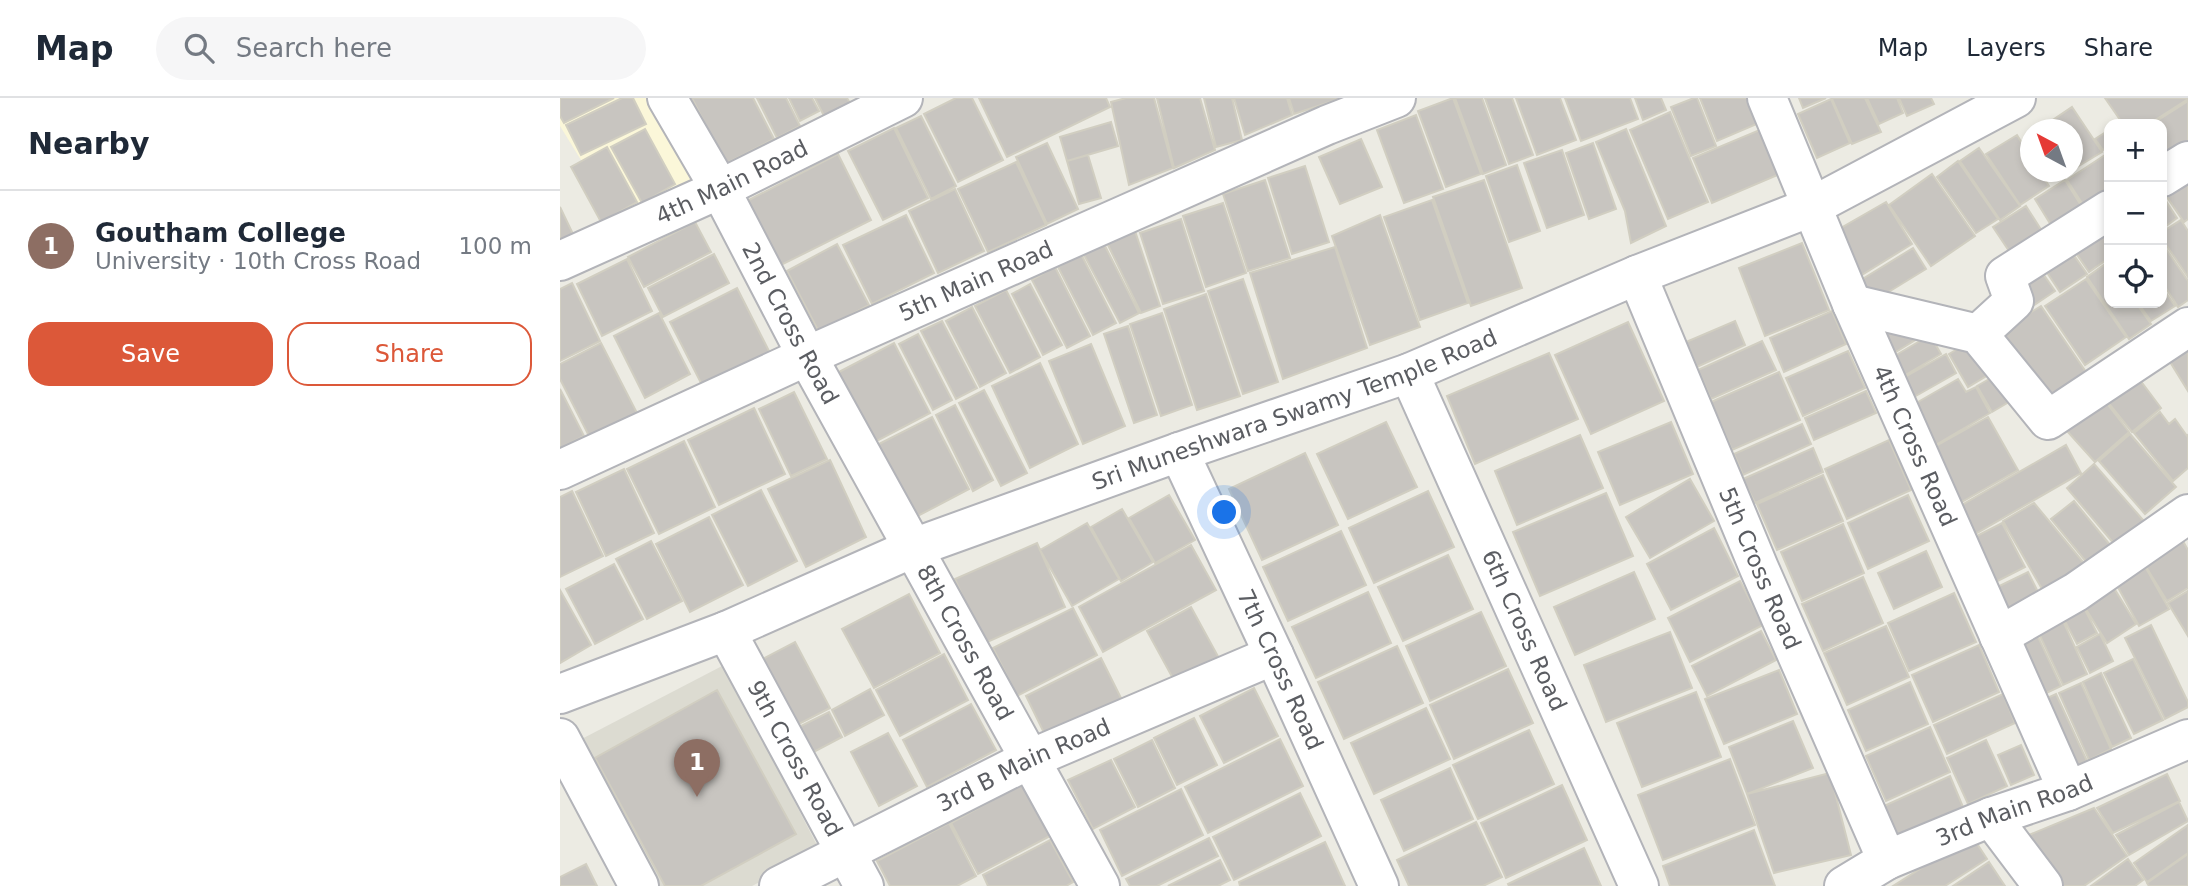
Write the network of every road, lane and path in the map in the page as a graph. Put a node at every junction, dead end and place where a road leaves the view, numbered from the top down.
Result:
1 (667, 98) edge
2 (903, 98) edge
3 (1396, 98) edge
4 (1767, 98) edge
5 (2016, 98) edge
6 (2188, 161) edge
7 (2167, 174) edge
8 (720, 189) junction
9 (1811, 207) junction
10 (2104, 214) edge
11 (560, 261) edge
12 (1637, 275) junction
13 (1852, 304) junction
14 (2188, 327) edge
15 (1978, 334) junction
16 (807, 356) junction
17 (1409, 373) junction
18 (1179, 452) junction
19 (560, 470) edge
20 (2188, 514) edge
21 (913, 548) junction
22 (726, 631) junction
23 (2000, 636) junction
24 (1274, 654) junction
25 (560, 694) edge
26 (560, 738) edge
27 (2184, 750) edge
28 (1030, 759) junction
29 (2068, 791) junction
30 (1991, 817) junction
31 (846, 852) junction
32 (1887, 860) junction
33 (639, 886) edge
34 (779, 886) edge
35 (864, 886) edge
36 (1100, 886) edge
37 (1379, 886) edge
38 (1639, 886) edge
39 (1844, 886) edge
40 (2043, 886) edge

1 - 8 street, 2nd Cross Road
2 - 8 street, 4th Main Road
3 - 16 street, 5th Main Road
4 - 9 street, 4th Cross Road
5 - 9 street, Sri Muneshwara Swamy Temple Road
6 - 7 street
8 - 11 street, 4th Main Road
8 - 16 street, 2nd Cross Road
9 - 12 street, Sri Muneshwara Swamy Temple Road
9 - 13 street, 4th Cross Road
10 - 15 street
12 - 17 street, Sri Muneshwara Swamy Temple Road
12 - 32 street, 5th Cross Road
13 - 15 street
13 - 23 street, 4th Cross Road
14 - 15 street
16 - 19 street, 5th Main Road
16 - 21 street, 2nd Cross Road
17 - 18 street, Sri Muneshwara Swamy Temple Road
17 - 38 street, 6th Cross Road
18 - 21 street, Sri Muneshwara Swamy Temple Road
18 - 24 street, 7th Cross Road
20 - 23 street
21 - 22 street, Sri Muneshwara Swamy Temple Road
21 - 28 street, 8th Cross Road
22 - 25 street, Sri Muneshwara Swamy Temple Road
22 - 31 street, 9th Cross Road
23 - 29 street, 4th Cross Road
24 - 28 street, 3rd B Main Road
24 - 37 street, 7th Cross Road
26 - 33 street
27 - 29 street, 3rd Main Road
28 - 31 street, 3rd B Main Road
28 - 36 street, 8th Cross Road
29 - 30 street, 3rd Main Road
30 - 32 street, 3rd Main Road
30 - 40 street
31 - 34 street, 3rd B Main Road
31 - 35 street, 9th Cross Road
32 - 39 street, 3rd Main Road

